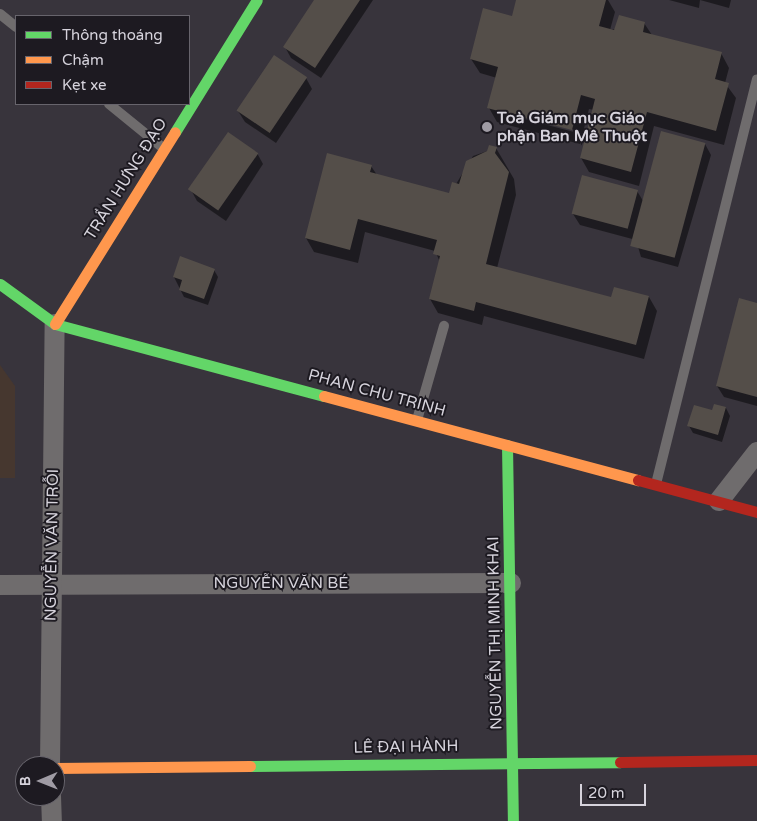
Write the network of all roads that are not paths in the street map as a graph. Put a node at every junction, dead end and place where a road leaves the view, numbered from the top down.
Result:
1 (257, 0) edge
2 (0, 14) edge
3 (15, 26) edge
4 (757, 79) edge
5 (110, 105) edge
6 (164, 149) junction
7 (0, 284) edge
8 (55, 324) junction
9 (444, 326) dead end
10 (416, 421) junction
11 (508, 445) junction
12 (757, 452) edge
13 (656, 484) junction
14 (719, 501) junction
15 (757, 512) edge
16 (511, 583) junction
17 (50, 584) junction
18 (0, 585) edge
19 (50, 756) edge
20 (757, 760) edge
21 (513, 762) junction
22 (65, 768) edge
23 (51, 806) edge
24 (52, 821) edge
25 (513, 821) edge

1 - 6 street, TRẦN HƯNG ĐẠO
2 - 3 lane
4 - 13 lane
5 - 6 lane
6 - 8 street, TRẦN HƯNG ĐẠO
7 - 8 street, PHAN CHU TRINH
8 - 10 street, PHAN CHU TRINH
8 - 17 street, NGUYỄN VĂN TRỖI
9 - 10 lane
10 - 11 street, PHAN CHU TRINH
11 - 13 street, PHAN CHU TRINH
11 - 16 street, NGUYỄN THỊ MINH KHAI
12 - 14 street
13 - 14 street, PHAN CHU TRINH
14 - 15 street, PHAN CHU TRINH
16 - 17 street, NGUYỄN VĂN BÉ
16 - 21 street, NGUYỄN THỊ MINH KHAI
17 - 18 street, NGUYỄN VĂN BÉ
17 - 19 street, NGUYỄN VĂN TRỖI
20 - 21 street, LÊ ĐẠI HÀNH
21 - 22 street, LÊ ĐẠI HÀNH
21 - 25 street, NGUYỄN THỊ MINH KHAI
23 - 24 street

